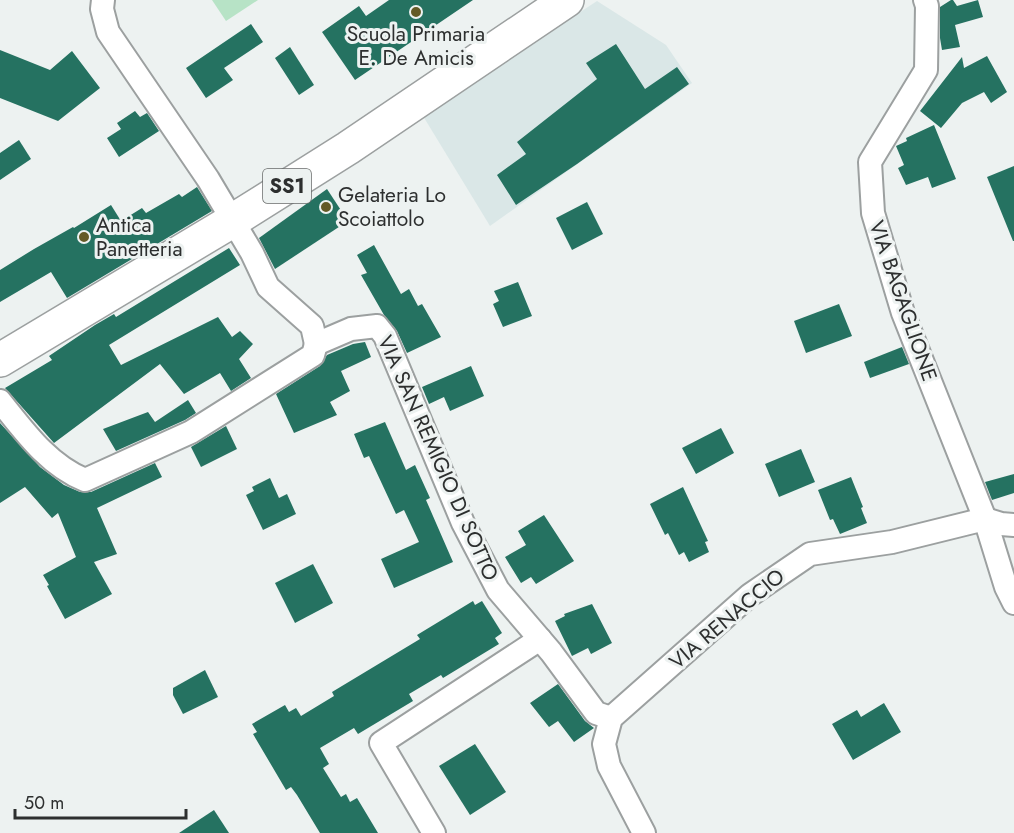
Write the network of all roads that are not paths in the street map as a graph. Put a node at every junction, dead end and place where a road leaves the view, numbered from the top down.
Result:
1 (103, 0) edge
2 (925, 0) edge
3 (561, 2) edge
4 (232, 220) junction
5 (316, 344) junction
6 (0, 360) edge
7 (0, 401) edge
8 (985, 519) junction
9 (1014, 525) edge
10 (1014, 603) edge
11 (540, 639) junction
12 (611, 718) junction
13 (434, 833) edge
14 (644, 833) edge

1 - 4 street
2 - 8 street, VIA BAGAGLIONE
3 - 4 main road, SS1
4 - 5 street
4 - 6 main road, SS1
5 - 7 street
5 - 11 street, VIA SAN REMIGIO DI SOTTO
8 - 9 street, VIA RENACCIO
8 - 10 street, VIA BAGAGLIONE
8 - 12 street, VIA RENACCIO
11 - 12 street, VIA SAN REMIGIO DI SOTTO
11 - 13 street
12 - 14 street

